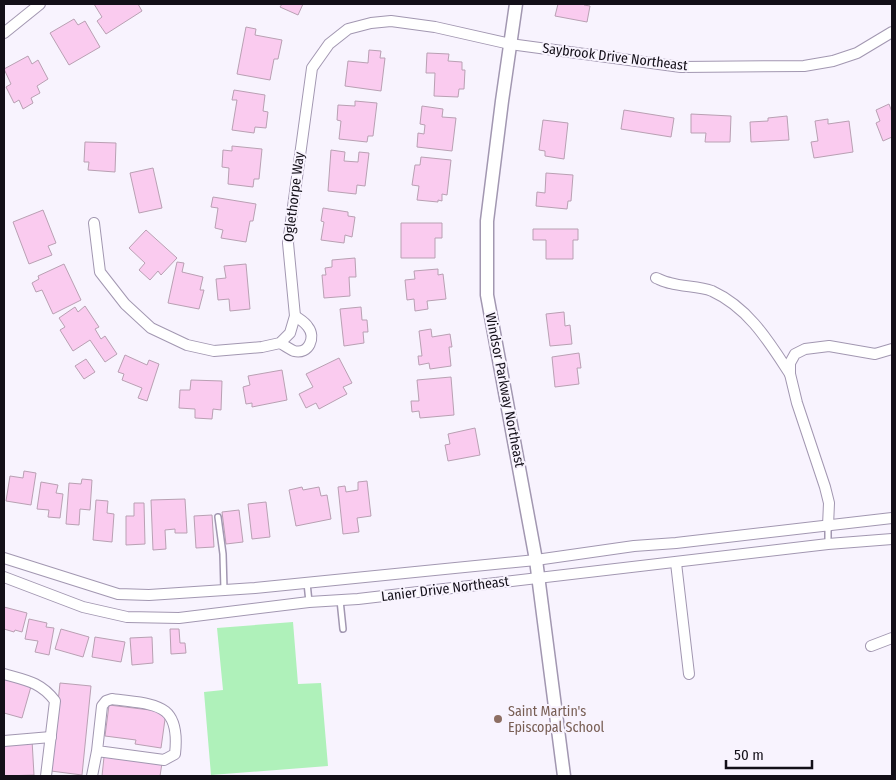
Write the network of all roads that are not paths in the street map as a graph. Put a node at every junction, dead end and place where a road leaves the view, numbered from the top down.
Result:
1 (40, 4) edge
2 (516, 4) edge
3 (892, 32) edge
4 (4, 33) edge
5 (510, 44) junction
6 (94, 224) dead end
7 (656, 278) dead end
8 (295, 316) junction
9 (280, 343) junction
10 (892, 349) edge
11 (790, 374) junction
12 (218, 517) dead end
13 (892, 518) edge
14 (828, 526) junction
15 (892, 538) edge
16 (828, 544) junction
17 (4, 558) edge
18 (536, 560) junction
19 (676, 563) junction
20 (4, 577) edge
21 (539, 578) junction
22 (307, 582) junction
23 (224, 590) junction
24 (340, 600) junction
25 (309, 602) junction
26 (343, 629) dead end
27 (892, 638) edge
28 (871, 646) dead end
29 (4, 674) edge
30 (689, 674) dead end
31 (4, 731) edge
32 (51, 737) junction
33 (8, 741) edge
34 (97, 751) junction
35 (46, 776) edge
36 (92, 776) edge
37 (564, 776) edge

1 - 4 street
2 - 5 street, Windsor Parkway Northeast
3 - 5 street, Saybrook Drive Northeast
5 - 8 street, Oglethorpe Way
5 - 18 street, Windsor Parkway Northeast
6 - 9 street
7 - 11 street
8 - 9 street
8 - 9 street
10 - 11 street
11 - 14 street
12 - 23 lane
13 - 14 street, Lanier Drive Northeast
14 - 16 lane
14 - 18 street, Lanier Drive Northeast
15 - 16 street, Lanier Drive Northeast
16 - 19 street, Lanier Drive Northeast
17 - 23 street, Lanier Drive Northeast
18 - 21 street, Windsor Parkway Northeast
18 - 22 street, Lanier Drive Northeast
19 - 21 street, Lanier Drive Northeast
19 - 30 street
20 - 25 street, Lanier Drive Northeast
21 - 24 street, Lanier Drive Northeast
21 - 37 street, Windsor Parkway Northeast
22 - 23 street, Lanier Drive Northeast
22 - 25 lane
24 - 25 street, Lanier Drive Northeast
24 - 26 lane
27 - 28 street
29 - 32 street
31 - 33 street
32 - 33 street
32 - 35 street
34 - 34 street
34 - 36 street

